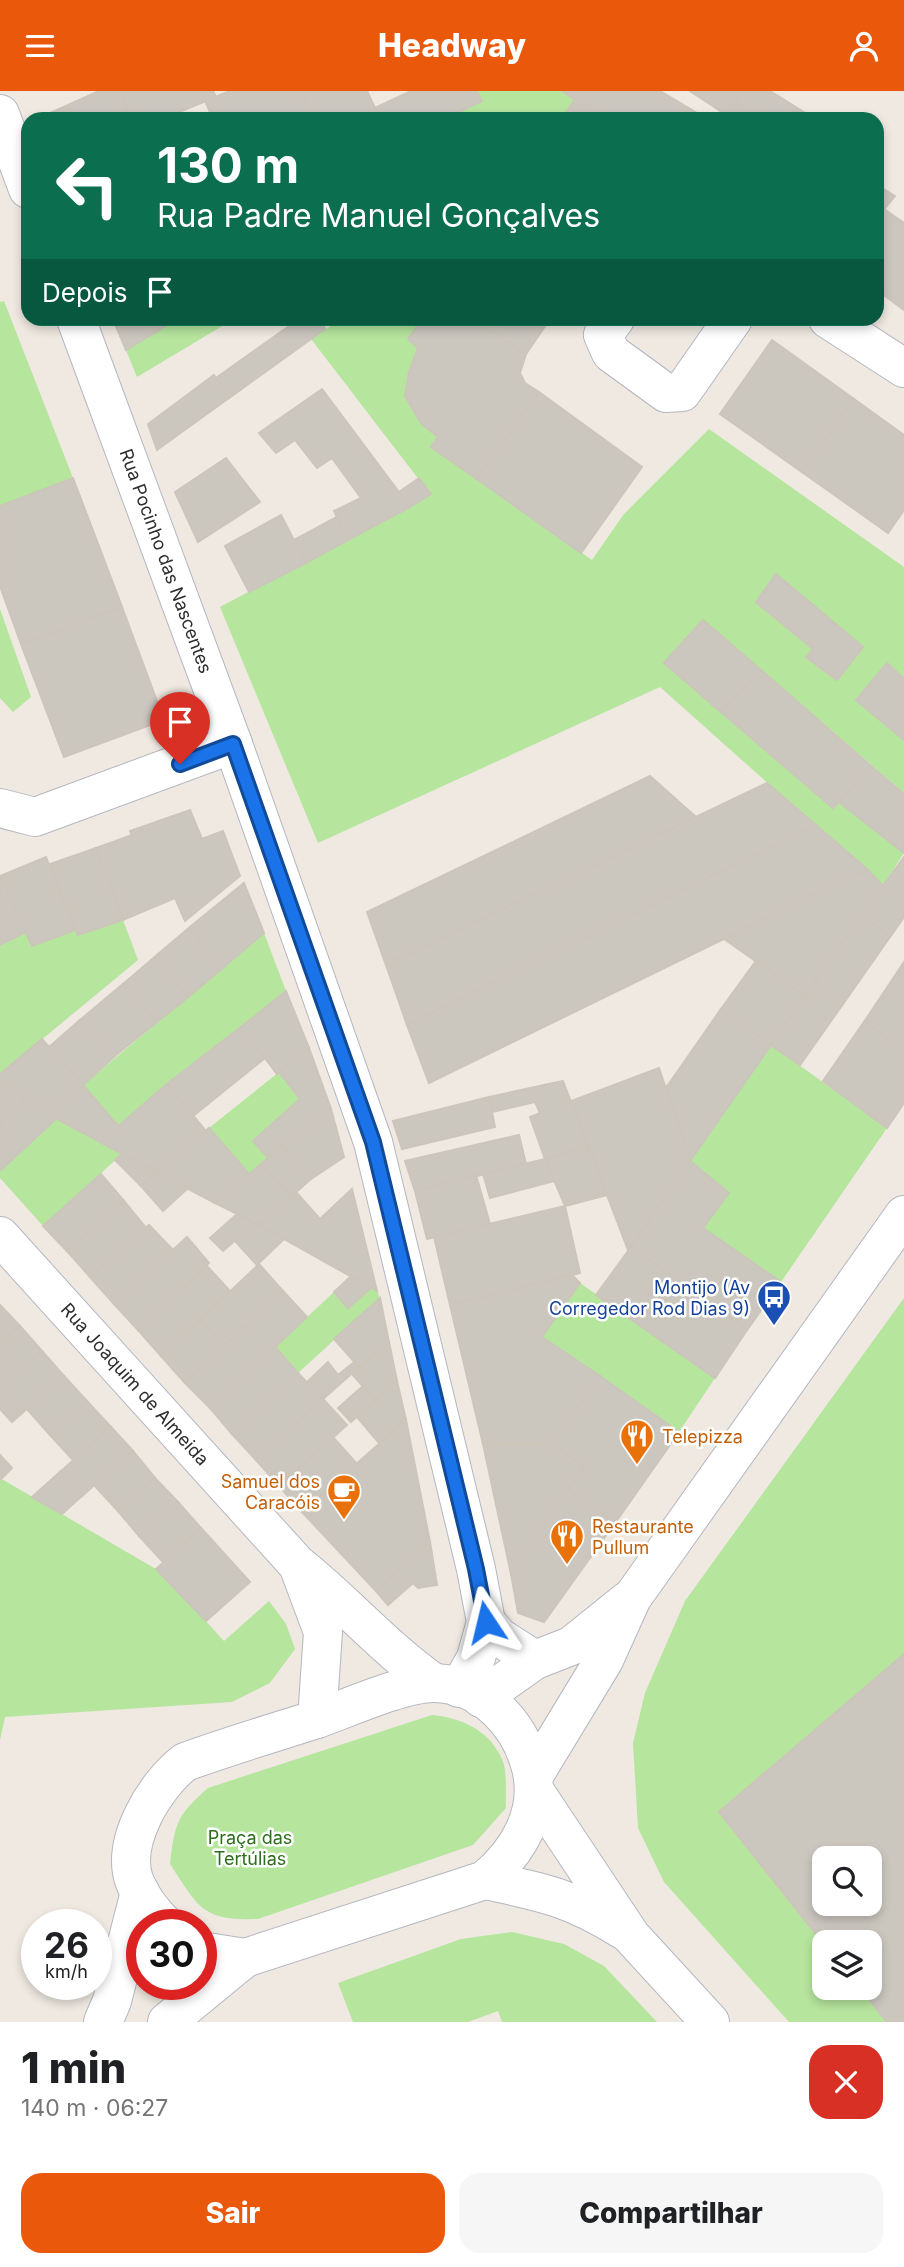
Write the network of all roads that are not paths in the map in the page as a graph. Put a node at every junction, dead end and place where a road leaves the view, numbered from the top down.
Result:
1 (0, 114) edge
2 (21, 170) edge
3 (79, 326) edge
4 (610, 326) edge
5 (728, 326) edge
6 (839, 326) edge
7 (904, 368) edge
8 (233, 744) junction
9 (0, 808) edge
10 (904, 1215) edge
11 (0, 1236) edge
12 (298, 1564) junction
13 (632, 1598) junction
14 (486, 1622) junction
15 (535, 1660) junction
16 (458, 1690) junction
17 (317, 1719) junction
18 (533, 1783) junction
19 (485, 1880) junction
20 (140, 1892) junction
21 (153, 1909) edge
22 (631, 1936) junction
23 (217, 1954) edge
24 (244, 1958) junction
25 (103, 2022) edge
26 (167, 2022) edge
27 (710, 2022) edge

1 - 2 main road
3 - 8 main road, Rua Pocinho das Nascentes
4 - 5 main road
6 - 7 main road
8 - 9 main road
8 - 14 main road, Rua Pocinho das Nascentes
10 - 13 main road
11 - 12 main road, Rua Joaquim de Almeida
12 - 16 main road, Rua Joaquim de Almeida
12 - 17 main road, Rua Joaquim de Almeida
13 - 15 main road
13 - 18 main road
14 - 15 main road
14 - 16 main road, Rua Pocinho das Nascentes
15 - 16 main road
16 - 17 main road
16 - 18 main road, Rua Joaquim de Almeida
17 - 20 main road
18 - 19 main road
18 - 22 main road
19 - 22 main road
19 - 24 main road
20 - 21 main road
20 - 25 main road
22 - 27 main road
23 - 24 main road
24 - 26 main road

